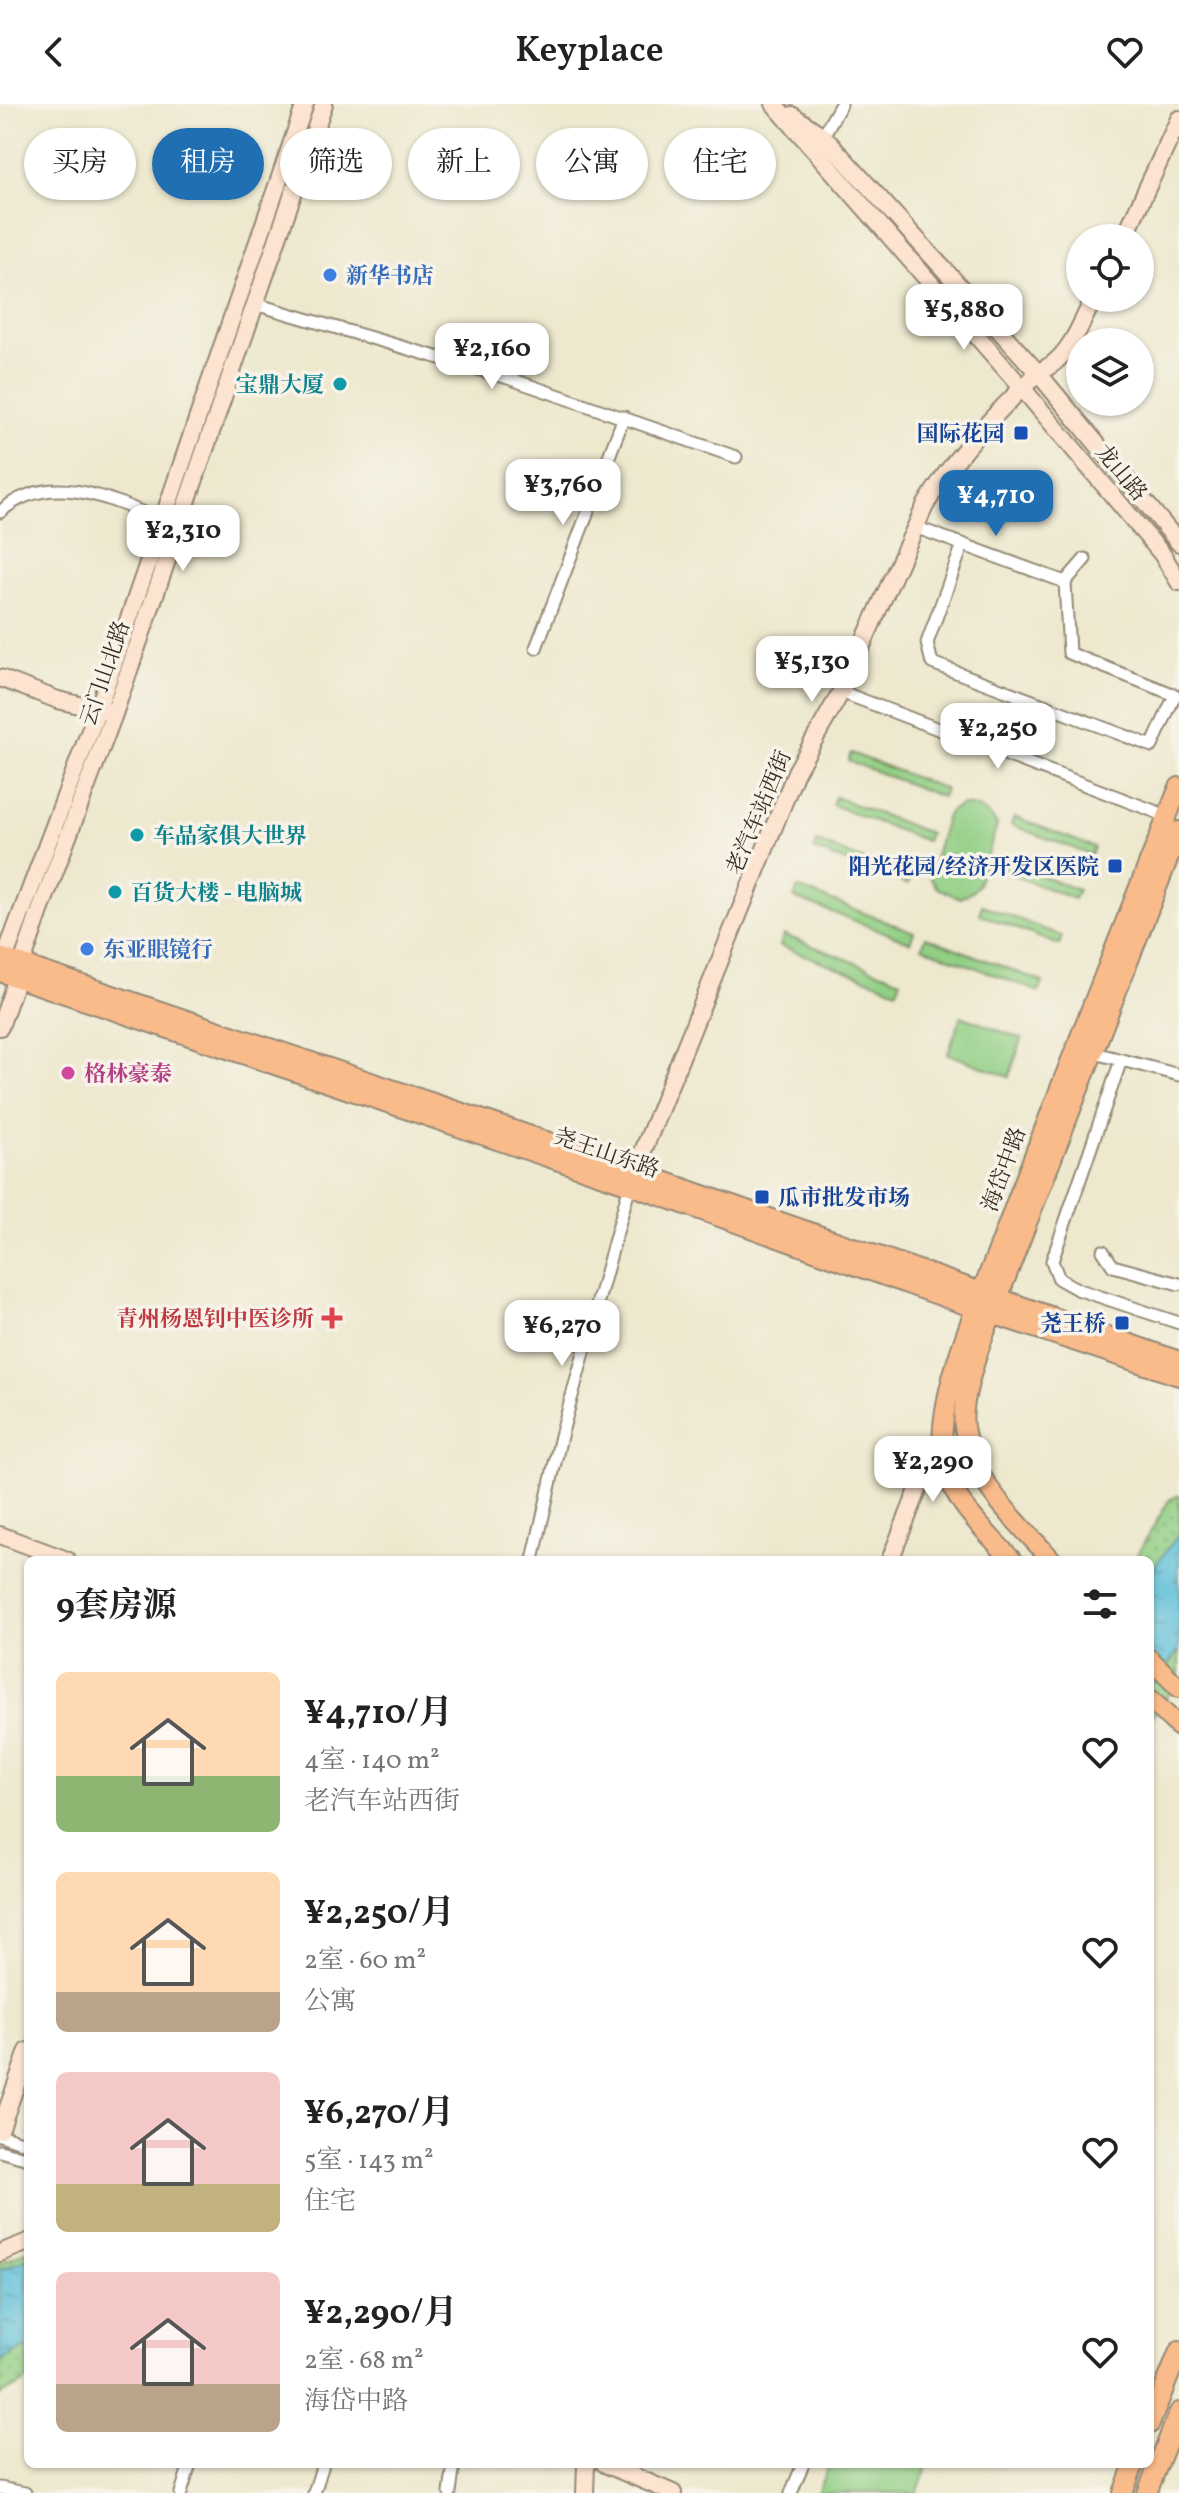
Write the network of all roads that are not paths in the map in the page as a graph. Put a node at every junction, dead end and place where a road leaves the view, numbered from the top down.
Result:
1 (305, 104) edge
2 (324, 104) edge
3 (775, 104) edge
4 (841, 104) edge
5 (1179, 119) edge
6 (823, 136) junction
7 (1130, 224) edge
8 (255, 304) junction
9 (1087, 312) edge
10 (1038, 373) junction
11 (1023, 389) junction
12 (624, 417) junction
13 (736, 457) dead end
14 (0, 512) edge
15 (162, 521) junction
16 (915, 527) junction
17 (963, 544) junction
18 (1179, 546) edge
19 (1162, 554) junction
20 (1085, 559) dead end
21 (1065, 582) junction
22 (1179, 582) edge
23 (536, 648) dead end
24 (0, 678) edge
25 (841, 692) junction
26 (1021, 697) junction
27 (106, 712) junction
28 (1000, 753) junction
29 (1179, 787) edge
30 (1173, 824) edge
31 (7, 967) edge
32 (0, 1027) edge
33 (1083, 1050) junction
34 (1121, 1060) junction
35 (1179, 1075) edge
36 (632, 1178) junction
37 (1103, 1251) dead end
38 (1179, 1284) edge
39 (988, 1304) junction
40 (1179, 1323) edge
41 (1179, 1361) edge
42 (1179, 1376) edge
43 (967, 1442) junction
44 (943, 1459) junction
45 (0, 1535) edge
46 (56, 1556) edge
47 (534, 1556) edge
48 (892, 1556) edge
49 (1008, 1556) edge
50 (1048, 1556) edge
51 (1154, 1663) edge
52 (1179, 1688) edge
53 (1154, 1703) edge
54 (1179, 1727) edge
55 (24, 2063) edge
56 (0, 2133) edge
57 (24, 2142) edge
58 (0, 2151) edge
59 (24, 2158) edge
60 (24, 2244) edge
61 (0, 2253) edge
62 (1179, 2351) edge
63 (1179, 2412) edge
64 (1154, 2414) edge
65 (189, 2468) edge
66 (322, 2468) edge
67 (453, 2468) edge
68 (586, 2468) edge
69 (614, 2468) edge
70 (801, 2468) edge
71 (1132, 2468) edge
72 (0, 2488) edge
73 (25, 2493) edge
74 (181, 2493) edge
75 (314, 2493) edge
76 (450, 2493) edge
77 (585, 2493) edge
78 (673, 2493) edge
79 (791, 2493) edge
80 (1123, 2493) edge
81 (1147, 2493) edge

1 - 15 street, 云门山北路
2 - 8 street, 云门山北路
3 - 6 street, 龙山路
3 - 11 street, 龙山路
4 - 6 street
5 - 7 street
6 - 10 street, 龙山路
8 - 12 street
8 - 27 street, 云门山北路
9 - 10 street, 老汽车站西街
10 - 11 street, 老汽车站西街
10 - 18 street, 龙山路
11 - 16 street, 老汽车站西街
11 - 19 street, 龙山路
12 - 13 street
12 - 23 street
14 - 15 street
15 - 27 street, 云门山北路
16 - 17 street
16 - 25 street, 老汽车站西街
17 - 21 street
17 - 26 street
18 - 19 street
19 - 22 street, 龙山路
20 - 21 street
21 - 26 street
24 - 27 street
25 - 28 street
25 - 36 street, 老汽车站西街
26 - 28 street
27 - 31 street, 云门山北路
28 - 30 street
29 - 30 main road, 海岱中路
30 - 33 main road, 海岱中路
31 - 32 street, 云门山北路
31 - 36 main road, 尧王山东路
33 - 34 street
33 - 39 main road, 海岱中路
34 - 35 street
34 - 40 street
36 - 39 main road, 尧王山东路
36 - 47 street
37 - 38 street
39 - 41 main road, 尧王山东路
39 - 42 main road, 尧王山东路
39 - 43 main road, 海岱中路
39 - 44 main road, 海岱中路
43 - 44 street
43 - 50 main road, 海岱中路
44 - 48 street
44 - 49 main road, 海岱中路
45 - 46 street
51 - 52 main road
53 - 54 main road
55 - 56 street
56 - 57 street
58 - 59 street
60 - 61 street
62 - 64 main road
63 - 81 main road
65 - 74 street
66 - 75 street
67 - 76 street
68 - 77 street
69 - 78 street
70 - 79 street
71 - 80 main road
72 - 73 street

